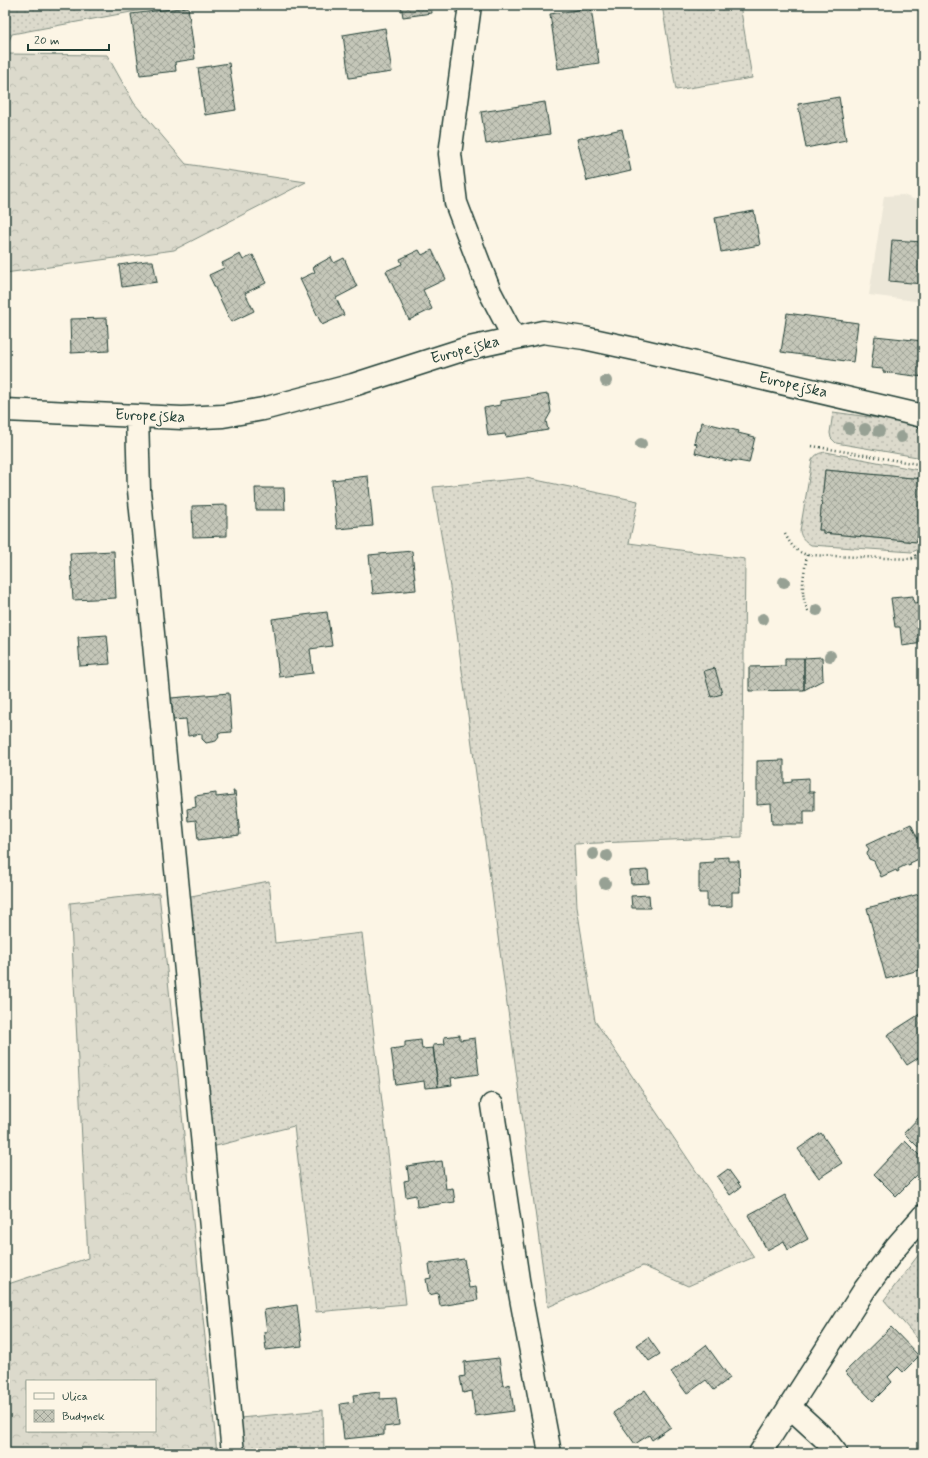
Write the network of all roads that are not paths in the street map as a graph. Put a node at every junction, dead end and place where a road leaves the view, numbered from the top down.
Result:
1 (470, 5) edge
2 (514, 338) junction
3 (5, 410) edge
4 (137, 416) junction
5 (923, 416) edge
6 (492, 1105) dead end
7 (923, 1216) edge
8 (790, 1407) junction
9 (233, 1453) edge
10 (550, 1453) edge
11 (760, 1453) edge
12 (836, 1453) edge

1 - 2 street
2 - 4 street, Europejska
2 - 5 street, Europejska
3 - 4 street, Europejska
4 - 9 street
6 - 10 street
7 - 8 street
8 - 11 street
8 - 12 street

